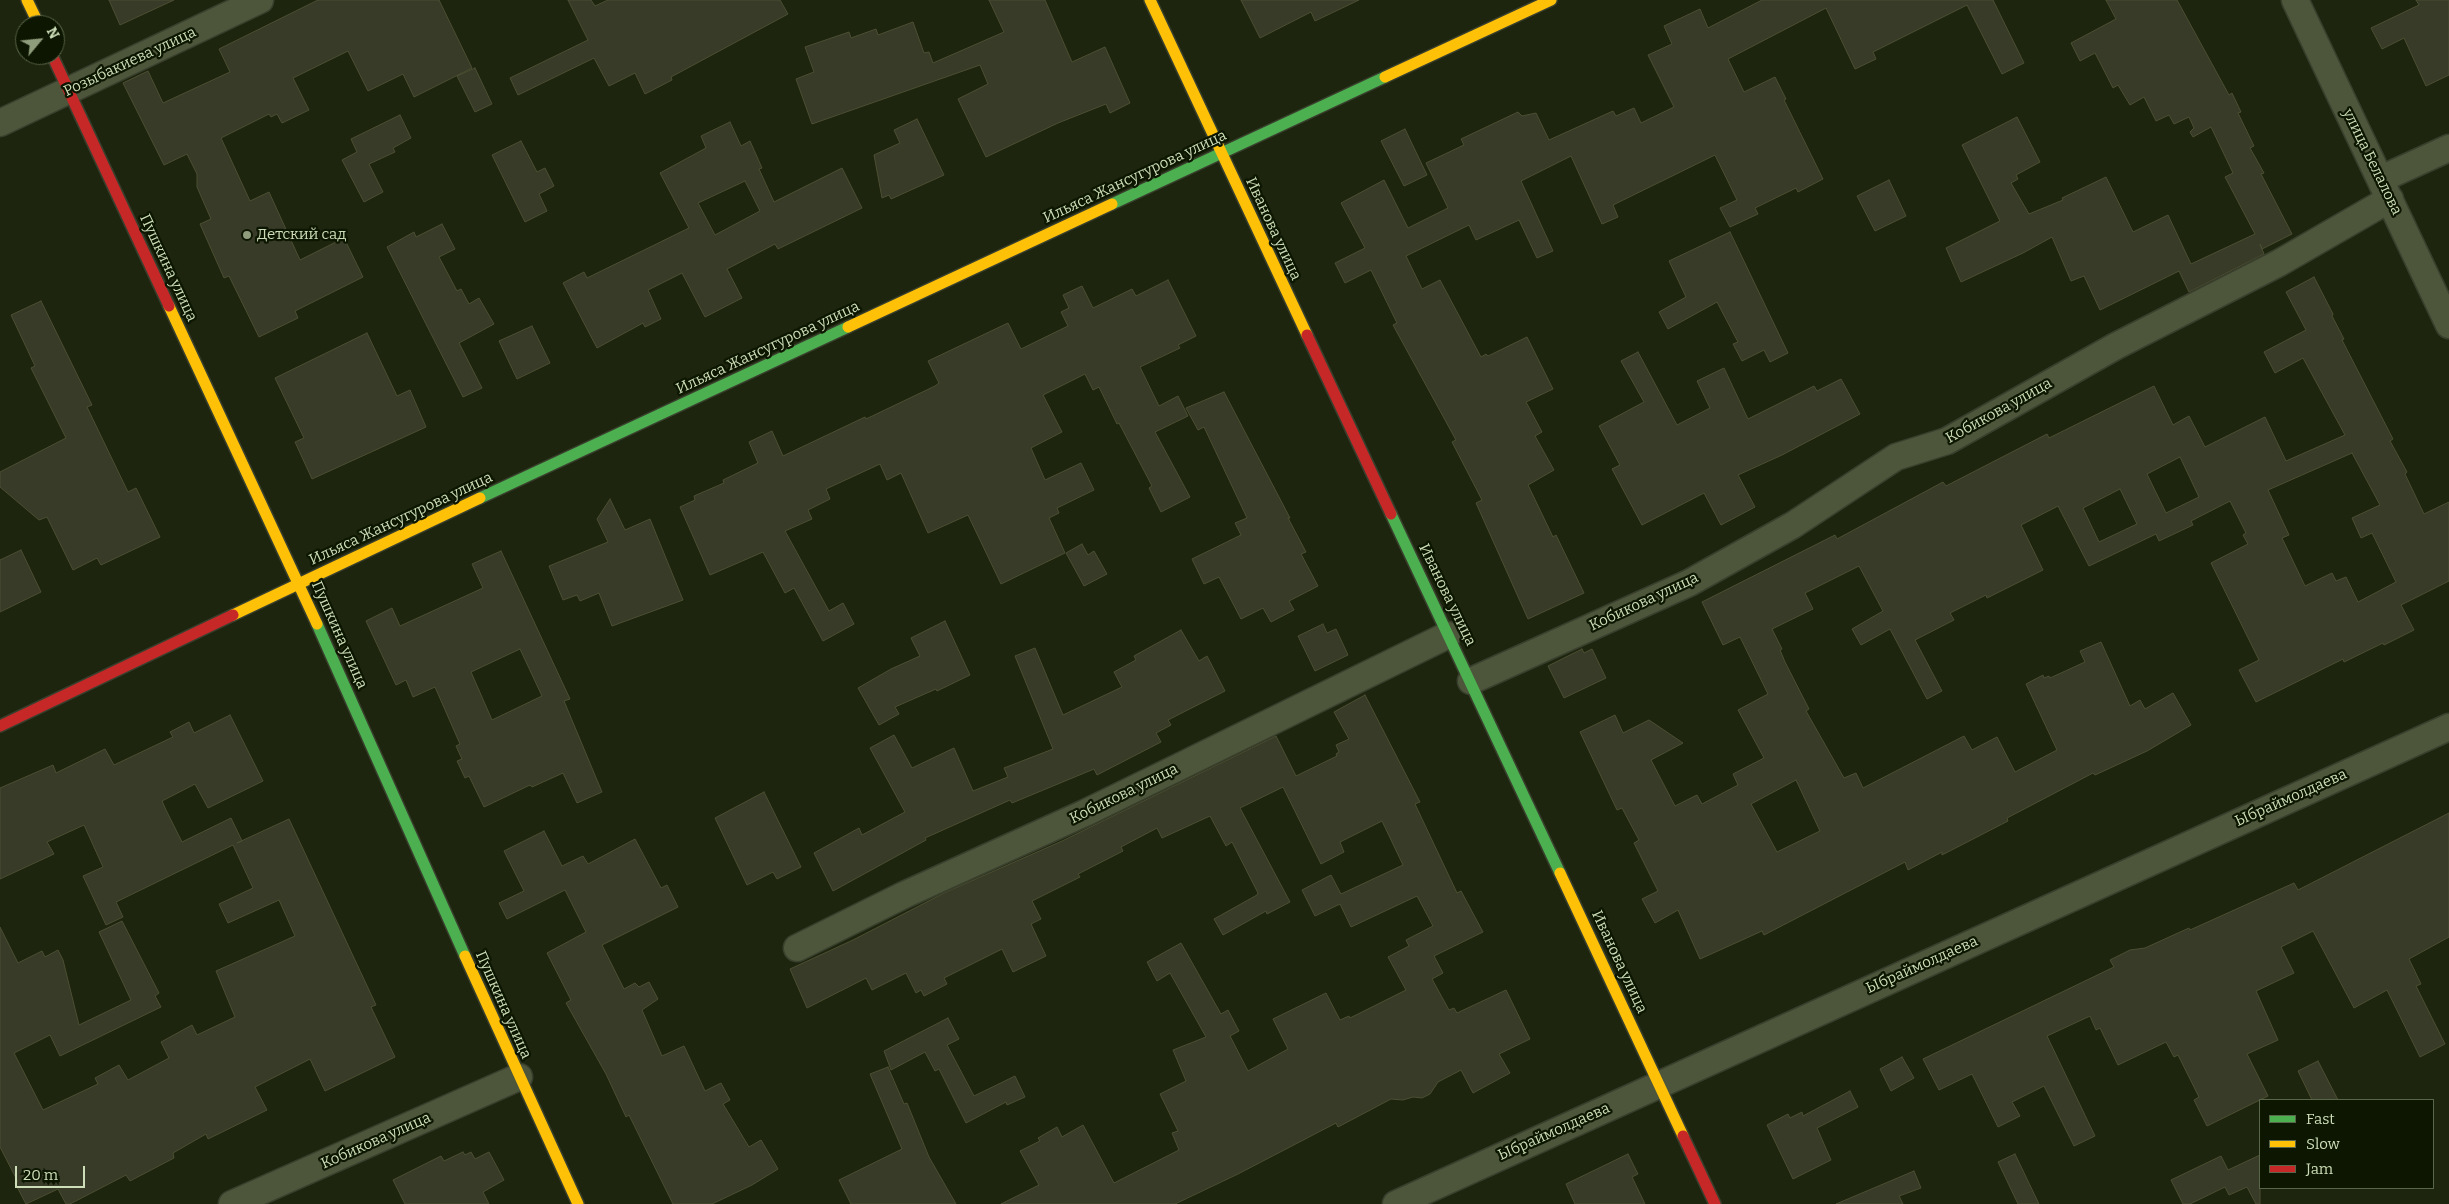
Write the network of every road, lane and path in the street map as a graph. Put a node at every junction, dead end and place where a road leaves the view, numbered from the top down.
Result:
1 (27, 0) edge
2 (260, 0) edge
3 (1150, 0) edge
4 (1551, 0) edge
5 (2294, 0) edge
6 (34, 15) edge
7 (57, 65) edge
8 (69, 91) junction
9 (0, 123) edge
10 (2449, 148) edge
11 (1221, 153) junction
12 (2385, 189) junction
13 (2449, 325) edge
14 (300, 584) junction
15 (1448, 635) junction
16 (1471, 681) junction
17 (0, 726) edge
18 (2449, 727) edge
19 (797, 948) dead end
20 (519, 1077) junction
21 (1660, 1084) junction
22 (232, 1204) edge
23 (578, 1204) edge
24 (1396, 1204) edge
25 (1715, 1204) edge

1 - 6 street
2 - 8 street, Розыбакиева улица
3 - 11 street, Иванова улица
4 - 11 street, Ильяса Жансугурова улица
5 - 12 street, улица Белалова
7 - 8 street, Пушкина улица
8 - 9 street, Розыбакиева улица
8 - 14 street, Пушкина улица
10 - 12 street, Кобикова улица
11 - 14 street, Ильяса Жансугурова улица
11 - 15 street, Иванова улица
12 - 13 street, улица Белалова
12 - 16 street, Кобикова улица
14 - 17 street, Ильяса Жансугурова улица
14 - 20 street, Пушкина улица
15 - 16 street, Иванова улица
15 - 19 street, Кобикова улица
16 - 21 street, Иванова улица
18 - 21 street, Ыбраймолдаева
20 - 22 street, Кобикова улица
20 - 23 street, Пушкина улица
21 - 24 street, Ыбраймолдаева
21 - 25 street, Иванова улица

